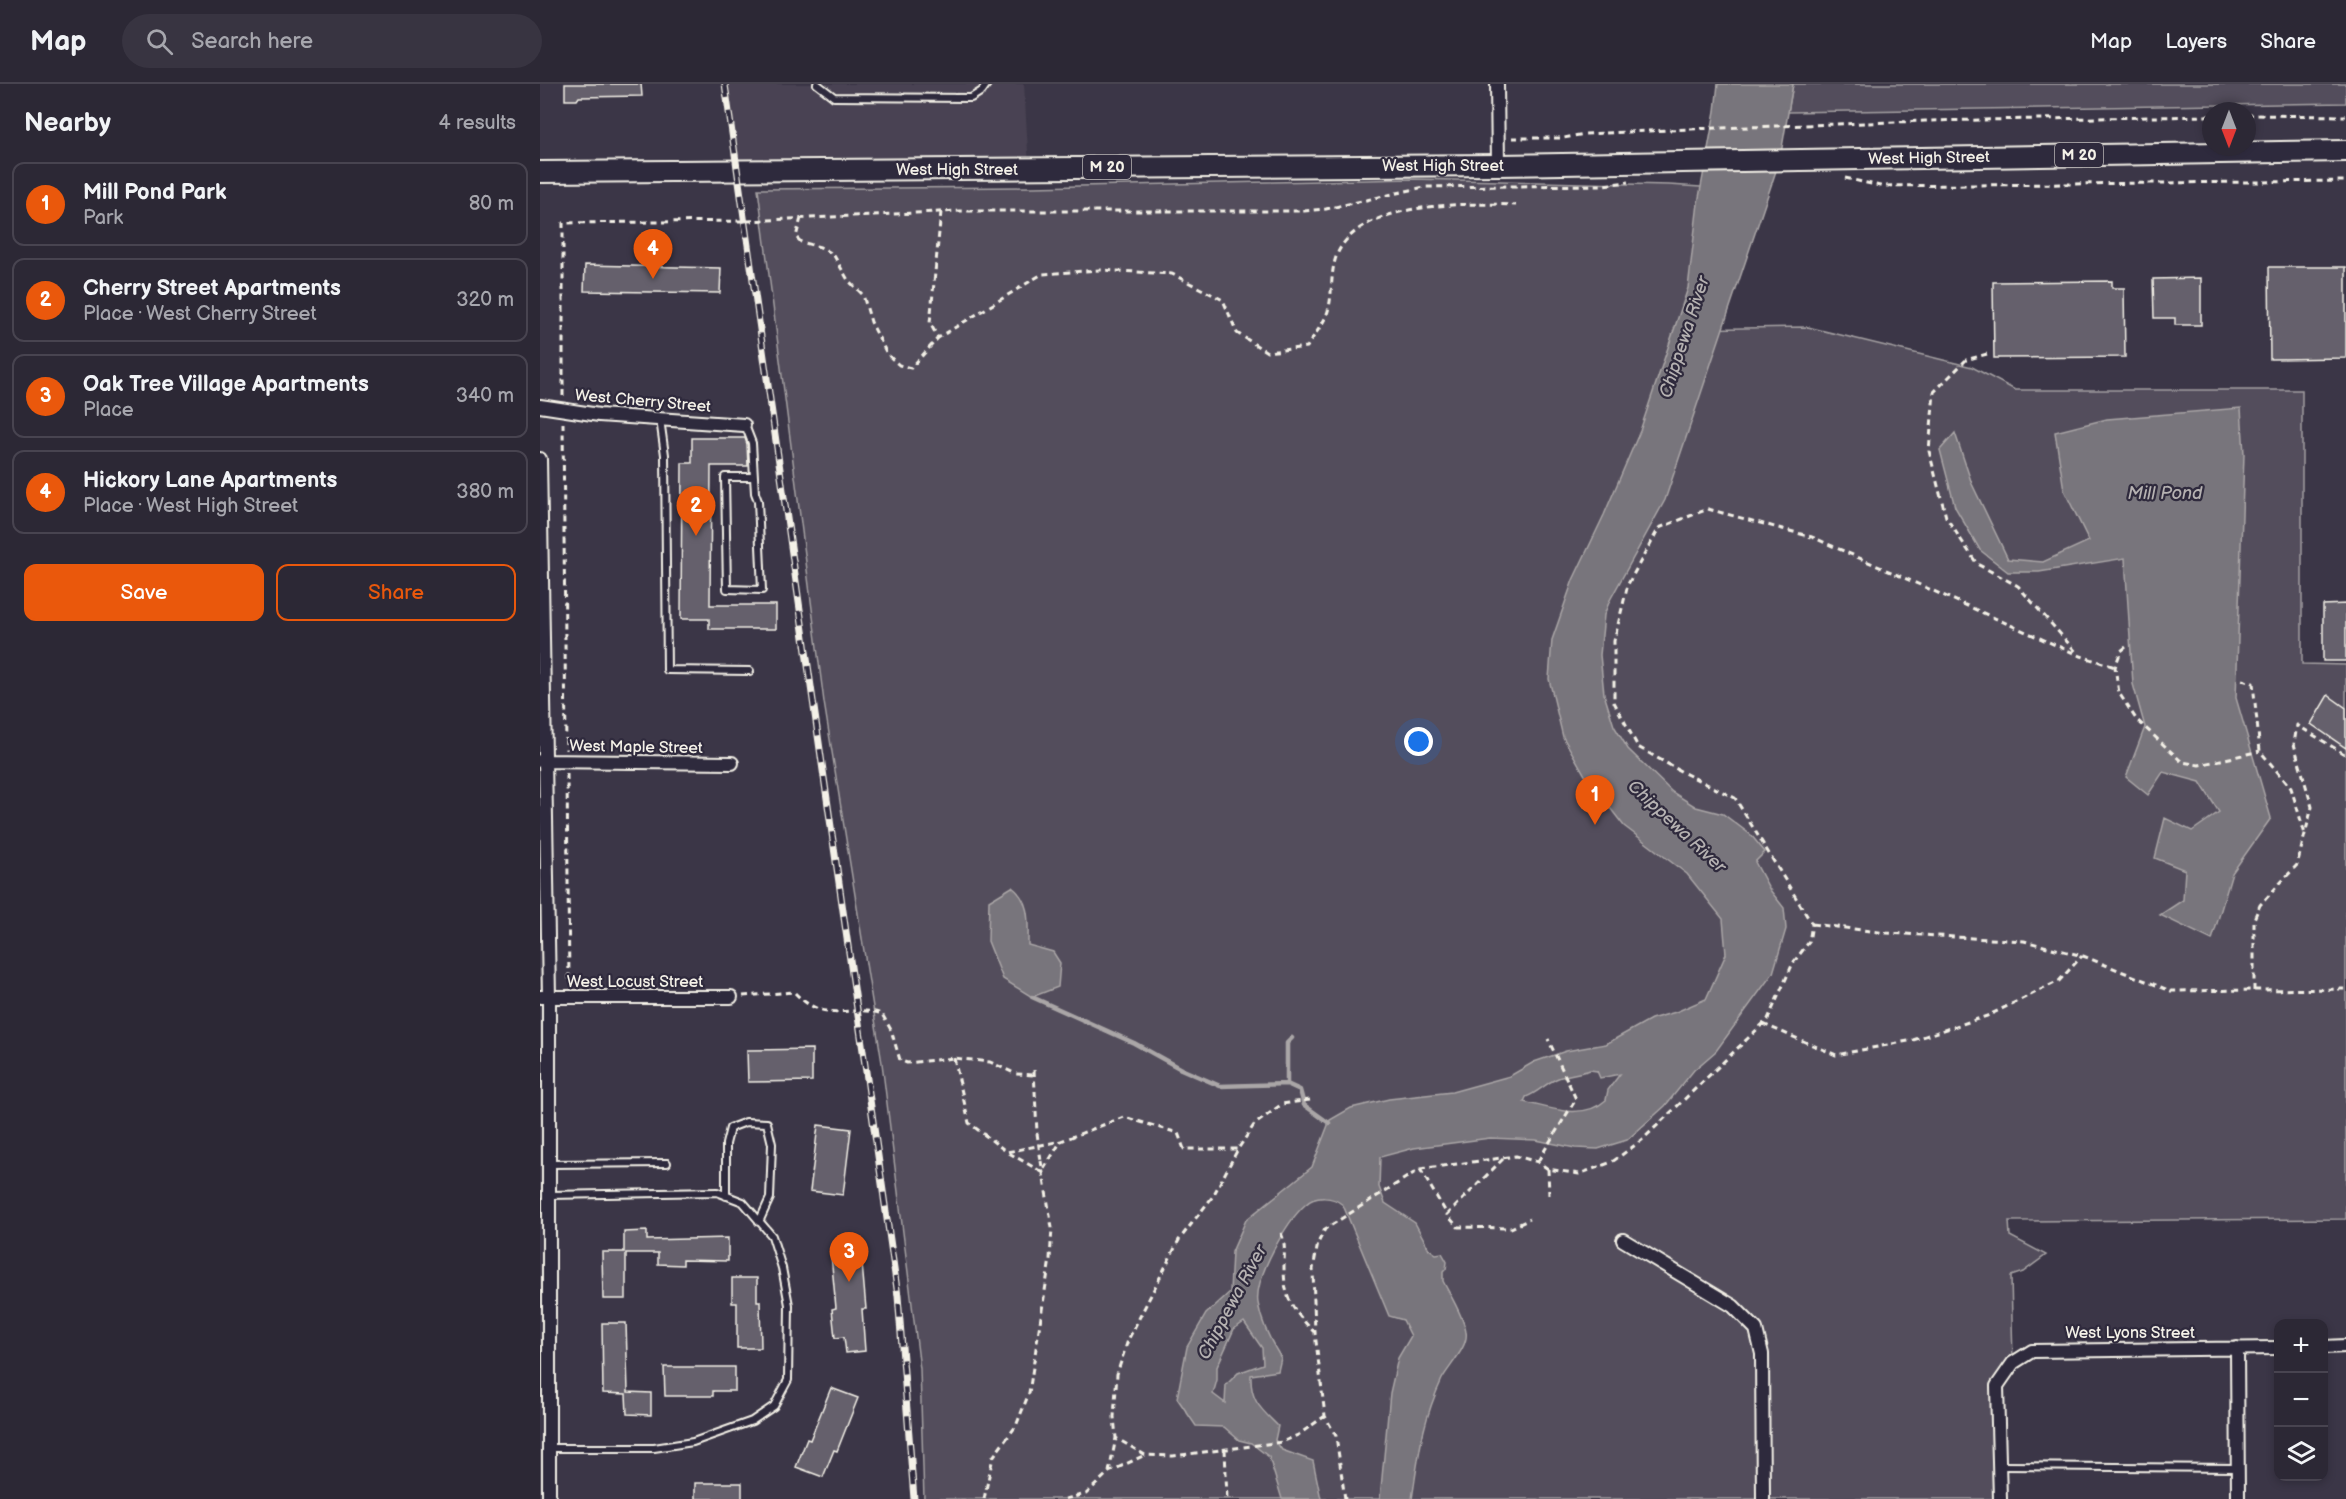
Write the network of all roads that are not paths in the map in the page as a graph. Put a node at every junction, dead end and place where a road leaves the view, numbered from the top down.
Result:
1 (816, 84) edge
2 (987, 84) edge
3 (1497, 84) edge
4 (2346, 151) edge
5 (1498, 165) junction
6 (540, 172) edge
7 (540, 406) edge
8 (660, 419) junction
9 (744, 424) joint
10 (540, 459) edge
11 (754, 477) junction
12 (750, 671) dead end
13 (542, 761) edge
14 (732, 763) dead end
15 (544, 997) edge
16 (731, 997) road end
17 (667, 1163) dead end
18 (549, 1164) junction
19 (548, 1195) junction
20 (726, 1196) junction
21 (759, 1222) junction
22 (1623, 1240) dead end
23 (2346, 1346) edge
24 (2328, 1347) edge
25 (2237, 1348) junction
26 (2274, 1348) edge
27 (544, 1359) edge
28 (548, 1448) junction
29 (2000, 1466) junction
30 (2238, 1468) junction
31 (549, 1499) edge
32 (1764, 1499) edge
33 (2000, 1499) edge
34 (2238, 1499) edge

1 - 2 lane
3 - 5 street
4 - 5 main road, West High Street / M 20
5 - 6 main road, West High Street / M 20
7 - 8 street, West Cherry Street
8 - 9 street, West Cherry Street
8 - 12 lane
9 - 11 lane
10 - 13 street
11 - 11 lane
13 - 14 street, West Maple Street
13 - 15 street
15 - 16 street, West Locust Street
15 - 18 street
17 - 18 lane
18 - 19 street
19 - 20 lane
19 - 27 street
20 - 21 lane
20 - 21 lane
21 - 28 lane
22 - 32 street
23 - 24 street
25 - 26 street, West Lyons Street
25 - 29 street, West Lyons Street
25 - 30 street
27 - 28 street
28 - 31 street
29 - 30 lane
29 - 33 street
30 - 34 street

